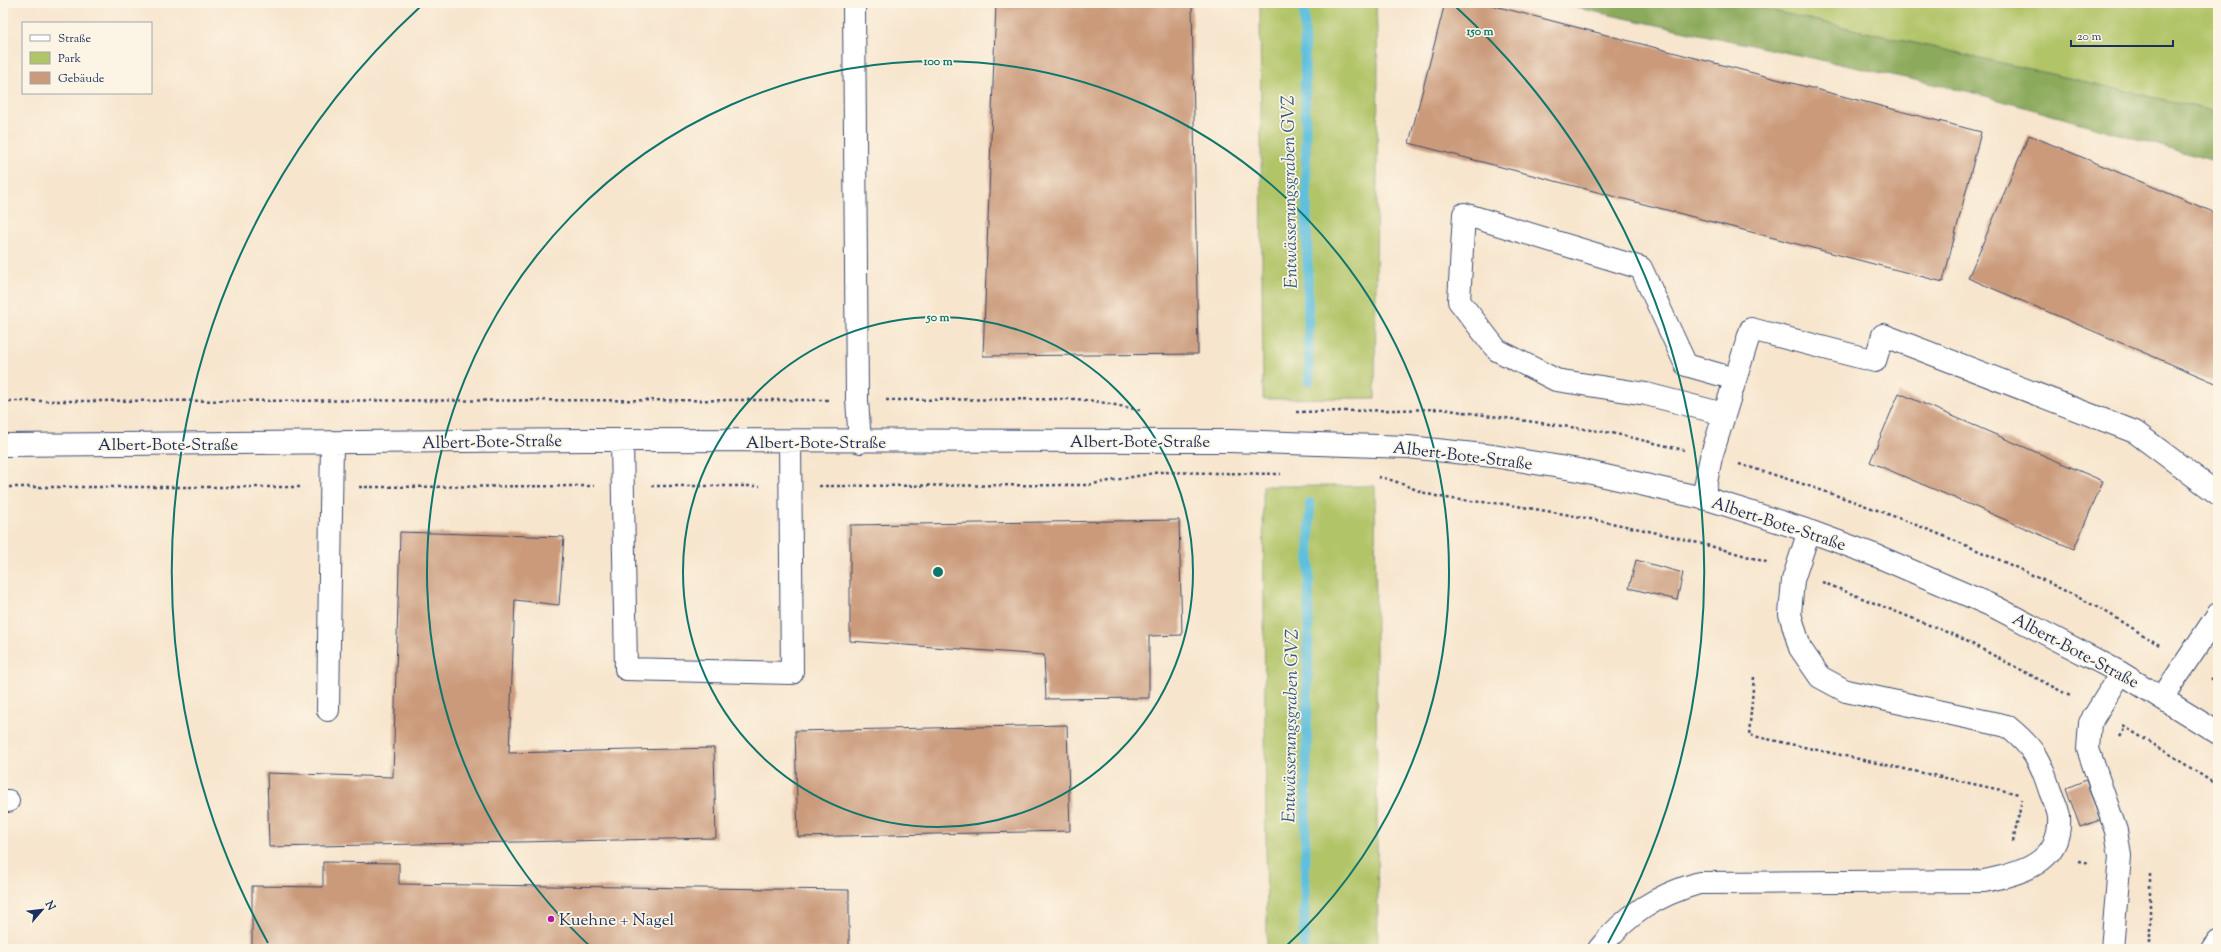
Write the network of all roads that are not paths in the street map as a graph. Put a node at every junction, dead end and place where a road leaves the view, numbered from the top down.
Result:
1 (854, 3) edge
2 (1735, 379) junction
3 (1724, 414) junction
4 (622, 440) junction
5 (332, 442) junction
6 (790, 442) junction
7 (860, 442) junction
8 (3, 445) edge
9 (2218, 494) edge
10 (1703, 498) junction
11 (1809, 531) junction
12 (2218, 614) edge
13 (2121, 673) junction
14 (2162, 698) junction
15 (328, 710) dead end
16 (2218, 733) edge
17 (2218, 941) edge
18 (1599, 949) edge
19 (2112, 949) edge
20 (2212, 949) edge

1 - 7 street
2 - 3 street
2 - 3 street
2 - 9 street
3 - 10 street
4 - 5 street, Albert-Bote-Straße
4 - 6 street, Albert-Bote-Straße
4 - 6 street
5 - 8 street, Albert-Bote-Straße
5 - 15 street
6 - 7 street, Albert-Bote-Straße
7 - 10 street, Albert-Bote-Straße
10 - 11 street, Albert-Bote-Straße
11 - 13 street, Albert-Bote-Straße
11 - 18 street
12 - 14 street
13 - 14 street, Albert-Bote-Straße
13 - 19 street
14 - 16 street, Albert-Bote-Straße
17 - 20 street

